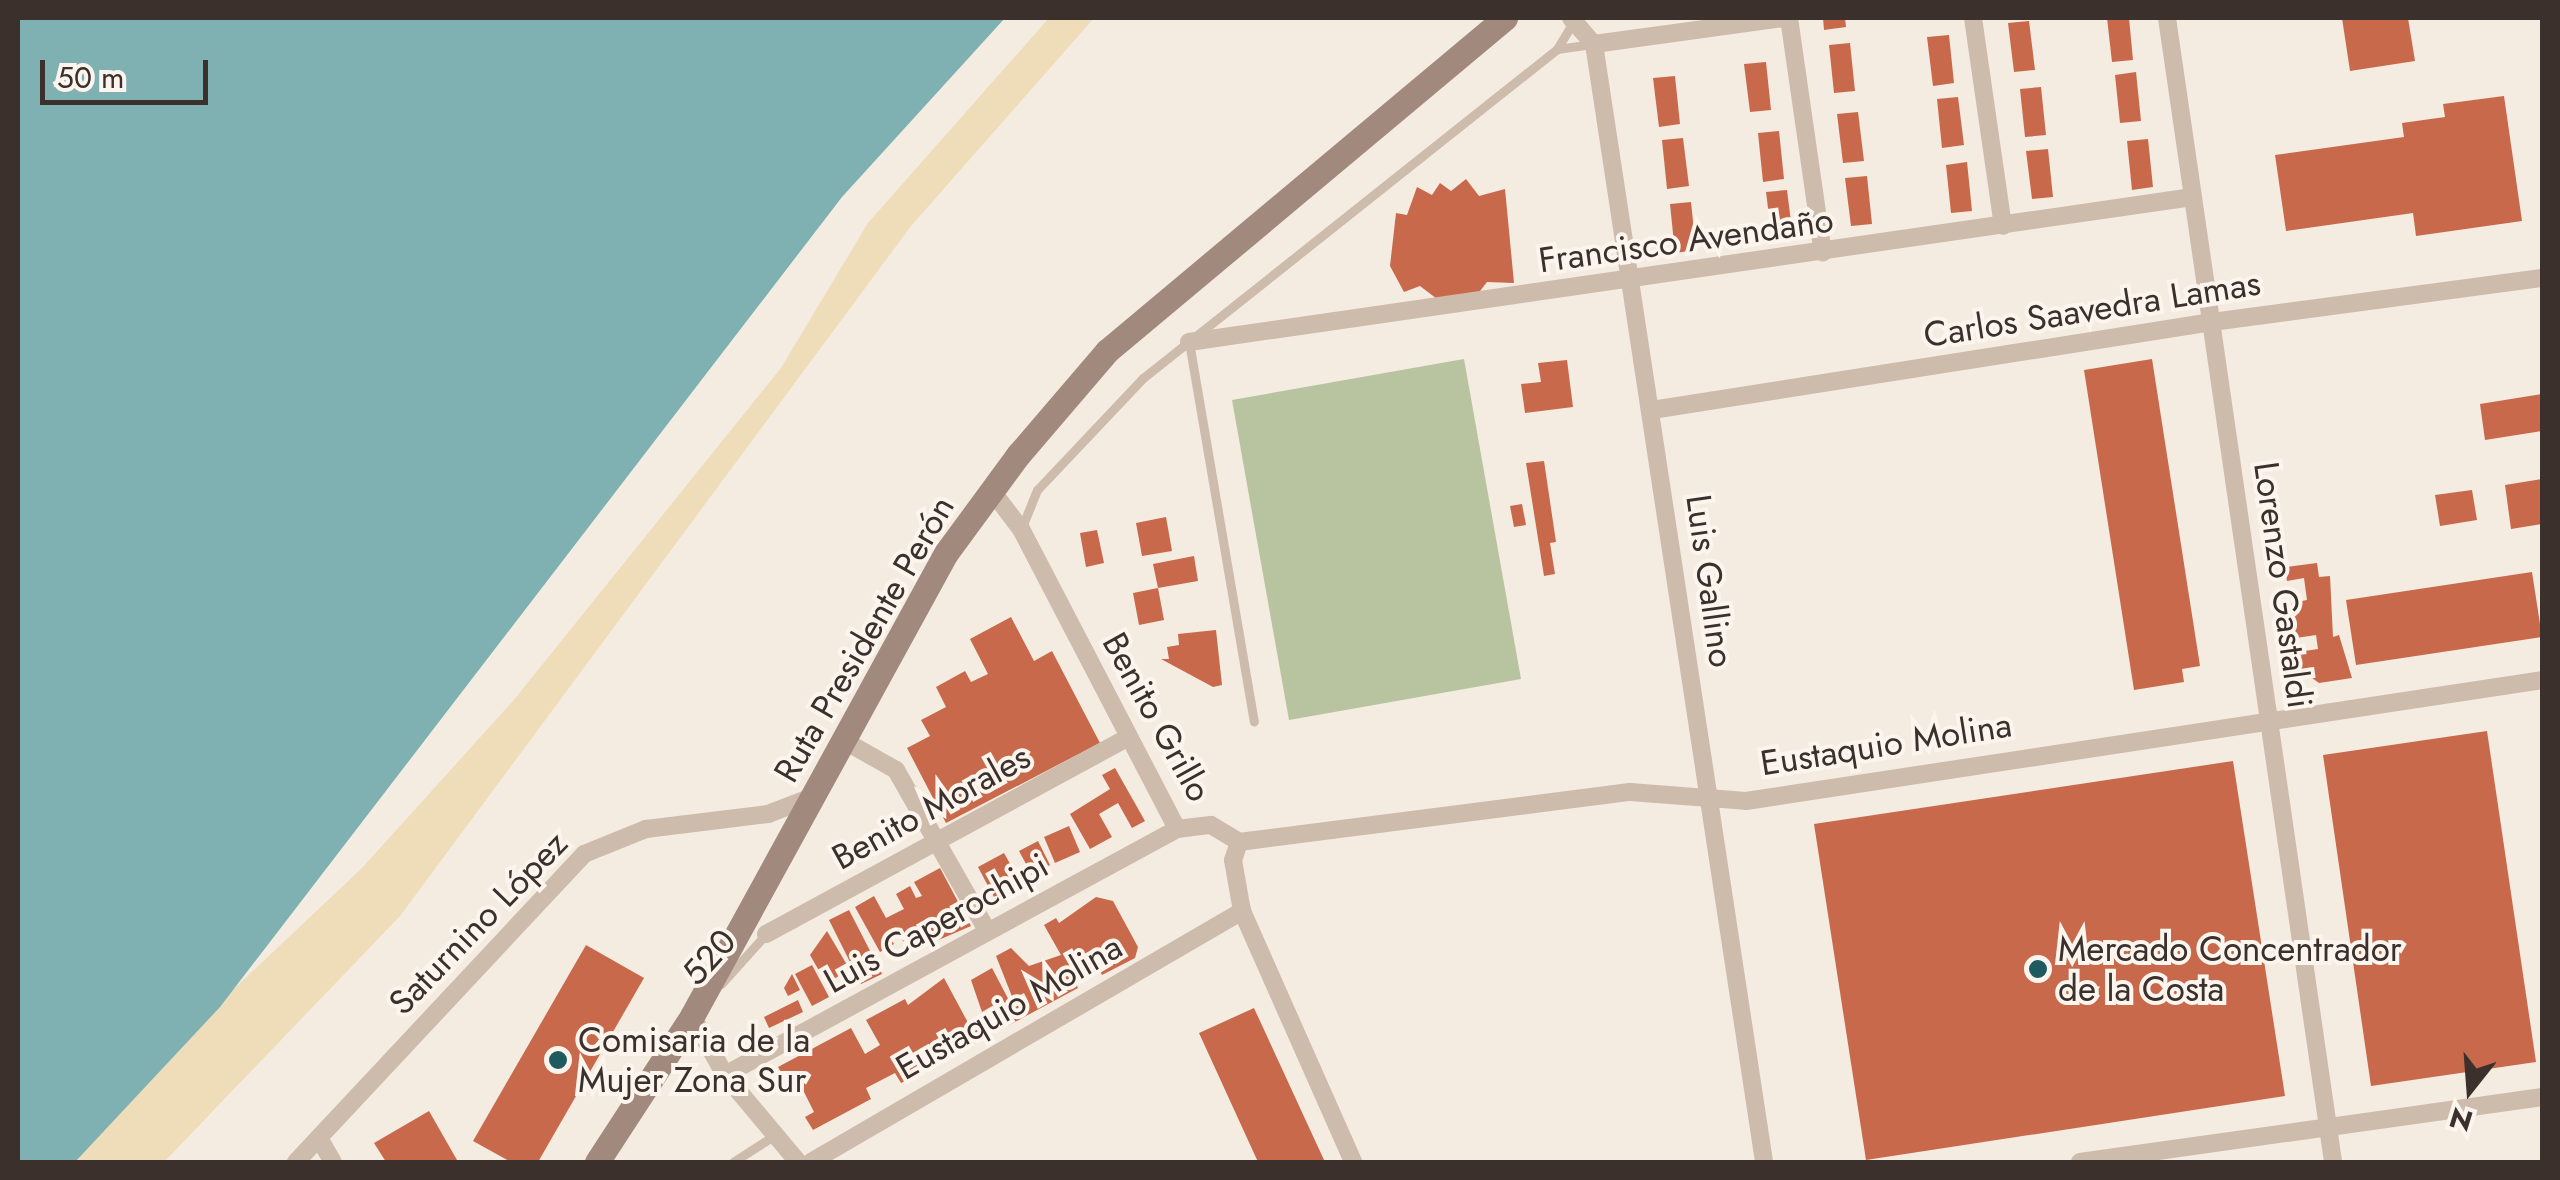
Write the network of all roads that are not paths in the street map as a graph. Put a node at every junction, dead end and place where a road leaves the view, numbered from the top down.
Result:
1 (1505, 18) edge
2 (1574, 18) edge
3 (1786, 18) edge
4 (1972, 18) edge
5 (2167, 18) edge
6 (1594, 44) junction
7 (1556, 49) junction
8 (2193, 197) junction
9 (2003, 226) junction
10 (1822, 253) junction
11 (2542, 278) edge
12 (1634, 282) junction
13 (2212, 322) junction
14 (1189, 342) junction
15 (1652, 410) junction
16 (992, 491) junction
17 (1021, 529) junction
18 (2542, 680) edge
19 (1254, 721) dead end
20 (2269, 721) junction
21 (1127, 738) junction
22 (843, 740) junction
23 (1708, 796) junction
24 (812, 798) junction
25 (1178, 829) junction
26 (938, 840) junction
27 (1238, 842) junction
28 (1242, 911) junction
29 (988, 932) junction
30 (766, 934) joint
31 (692, 1016) junction
32 (725, 1075) junction
33 (2542, 1096) edge
34 (2328, 1128) junction
35 (775, 1135) junction
36 (319, 1138) junction
37 (296, 1162) edge
38 (333, 1162) edge
39 (597, 1162) edge
40 (733, 1162) edge
41 (798, 1162) edge
42 (811, 1162) edge
43 (1353, 1162) edge
44 (1764, 1162) edge
45 (2080, 1162) edge
46 (2333, 1162) edge

1 - 16 main road, Ruta Presidente Perón
2 - 6 street
2 - 7 lane
3 - 6 street
3 - 10 street
4 - 9 street
5 - 8 street, Lorenzo Gastaldi
6 - 7 lane
6 - 12 street, Luis Gallino
7 - 14 lane
8 - 9 street, Francisco Avendaño
8 - 13 street, Lorenzo Gastaldi
9 - 10 street, Francisco Avendaño
10 - 12 street, Francisco Avendaño
11 - 13 street, Carlos Saavedra Lamas
12 - 14 street, Francisco Avendaño
12 - 15 street, Luis Gallino
13 - 15 street, Carlos Saavedra Lamas
13 - 20 street, Lorenzo Gastaldi
14 - 17 lane
14 - 19 lane
15 - 23 street, Luis Gallino
16 - 17 street, Benito Grillo
16 - 22 main road, Ruta Presidente Perón
17 - 21 street, Benito Grillo
18 - 20 street, Eustaquio Molina
20 - 23 street, Eustaquio Molina
20 - 34 street, Lorenzo Gastaldi
21 - 25 street, Benito Grillo
21 - 26 street, Benito Morales
22 - 24 main road, Ruta Presidente Perón
22 - 26 street
23 - 27 street, Eustaquio Molina
23 - 44 street, Luis Gallino
24 - 31 main road, Ruta Presidente Perón
24 - 36 street, Saturnino López
25 - 27 street, Benito Grillo
25 - 29 street, Luis Caperochipi
26 - 29 street
26 - 30 street, Benito Morales
27 - 28 street
28 - 42 street, Eustaquio Molina
28 - 43 street
29 - 32 street, Luis Caperochipi
30 - 31 lane, 520
31 - 32 street
31 - 39 main road
32 - 35 street
33 - 34 street
34 - 45 street
34 - 46 street, Lorenzo Gastaldi
35 - 40 lane
35 - 41 street
36 - 37 street, Saturnino López
36 - 38 street

